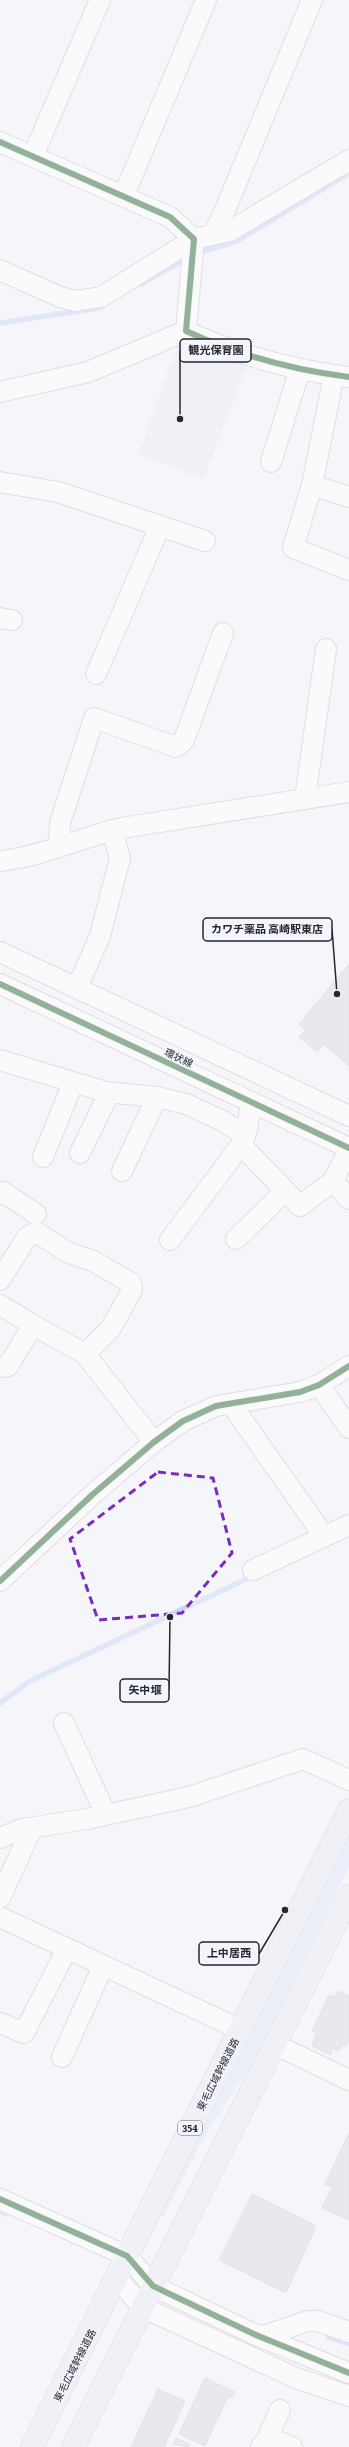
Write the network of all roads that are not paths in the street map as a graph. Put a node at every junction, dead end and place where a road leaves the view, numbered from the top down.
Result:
1 (100, 0) edge
2 (206, 0) edge
3 (312, 0) edge
4 (0, 142) edge
5 (33, 156) junction
6 (349, 160) edge
7 (124, 195) junction
8 (213, 234) junction
9 (194, 239) junction
10 (0, 270) edge
11 (186, 331) junction
12 (300, 369) junction
13 (342, 376) edge
14 (0, 392) edge
15 (271, 462) dead end
16 (0, 482) edge
17 (312, 485) junction
18 (349, 497) edge
19 (160, 526) junction
20 (205, 541) dead end
21 (349, 570) edge
22 (223, 633) dead end
23 (326, 649) dead end
24 (96, 674) dead end
25 (349, 792) edge
26 (305, 799) junction
27 (112, 830) junction
28 (58, 847) junction
29 (0, 862) edge
30 (0, 952) edge
31 (0, 984) edge
32 (77, 988) junction
33 (0, 1060) edge
34 (72, 1083) junction
35 (109, 1093) junction
36 (157, 1097) junction
37 (251, 1102) junction
38 (349, 1116) edge
39 (243, 1141) junction
40 (349, 1149) edge
41 (80, 1154) dead end
42 (44, 1157) dead end
43 (122, 1171) dead end
44 (333, 1181) junction
45 (285, 1191) junction
46 (0, 1194) edge
47 (349, 1199) edge
48 (36, 1214) dead end
49 (236, 1239) dead end
50 (170, 1240) dead end
51 (0, 1280) edge
52 (0, 1305) edge
53 (33, 1325) junction
54 (85, 1354) junction
55 (349, 1366) edge
56 (0, 1367) edge
57 (319, 1385) junction
58 (231, 1404) junction
59 (349, 1428) edge
60 (154, 1442) junction
61 (349, 1525) edge
62 (324, 1536) junction
63 (253, 1570) dead end
64 (2, 1576) edge
65 (64, 1723) dead end
66 (349, 1780) edge
67 (349, 1810) edge
68 (106, 1815) junction
69 (32, 1828) junction
70 (0, 1838) edge
71 (349, 1896) edge
72 (0, 1898) edge
73 (0, 1917) edge
74 (67, 1949) junction
75 (103, 1966) junction
76 (0, 2023) edge
77 (239, 2029) junction
78 (276, 2046) junction
79 (62, 2057) dead end
80 (349, 2080) edge
81 (0, 2198) edge
82 (127, 2256) junction
83 (117, 2278) junction
84 (153, 2286) junction
85 (142, 2307) junction
86 (349, 2332) edge
87 (256, 2335) junction
88 (349, 2373) edge
89 (349, 2396) edge
90 (280, 2410) dead end
91 (265, 2444) edge
92 (32, 2447) edge
93 (73, 2447) edge
94 (292, 2447) edge

1 - 5 street
2 - 7 street
3 - 8 street
4 - 5 street
5 - 7 street
6 - 8 street
7 - 9 street
8 - 9 street
9 - 10 street
9 - 11 street
11 - 12 street
11 - 14 street
12 - 13 street
12 - 15 street
13 - 17 street
16 - 19 street
17 - 18 street
17 - 21 street
19 - 20 street
19 - 24 street
22 - 28 street
23 - 26 street
25 - 26 street
26 - 27 street
27 - 28 street
27 - 32 street
28 - 29 street
30 - 32 street, 環状線
31 - 37 street, 環状線
32 - 38 street, 環状線
33 - 34 street
34 - 35 street
34 - 42 street
35 - 36 street
35 - 41 street
36 - 39 street
36 - 43 street
37 - 39 street
37 - 40 street, 環状線
39 - 45 street
39 - 50 street
40 - 44 street
44 - 45 street
44 - 47 street
45 - 49 street
46 - 48 street
51 - 54 street
52 - 53 street
53 - 54 street
53 - 56 street
54 - 60 street
55 - 57 street
57 - 58 street
57 - 59 street
58 - 60 street
58 - 62 street
60 - 64 street
61 - 62 street
62 - 63 street
65 - 68 street
66 - 68 street
67 - 77 highway, 東毛広域幹線道路 / 354
68 - 69 street
69 - 70 street
69 - 72 street
71 - 78 highway
73 - 74 street
74 - 75 street
74 - 76 street
75 - 77 street
75 - 79 street
77 - 82 highway, 東毛広域幹線道路 / 354
78 - 80 street
78 - 84 highway
81 - 82 street
82 - 83 highway, 東毛広域幹線道路 / 354
82 - 84 street
83 - 85 street
83 - 92 highway, 東毛広域幹線道路 / 354
84 - 85 highway
84 - 87 street
85 - 89 street
85 - 93 highway
86 - 87 street
87 - 88 street
90 - 91 street
91 - 94 street

